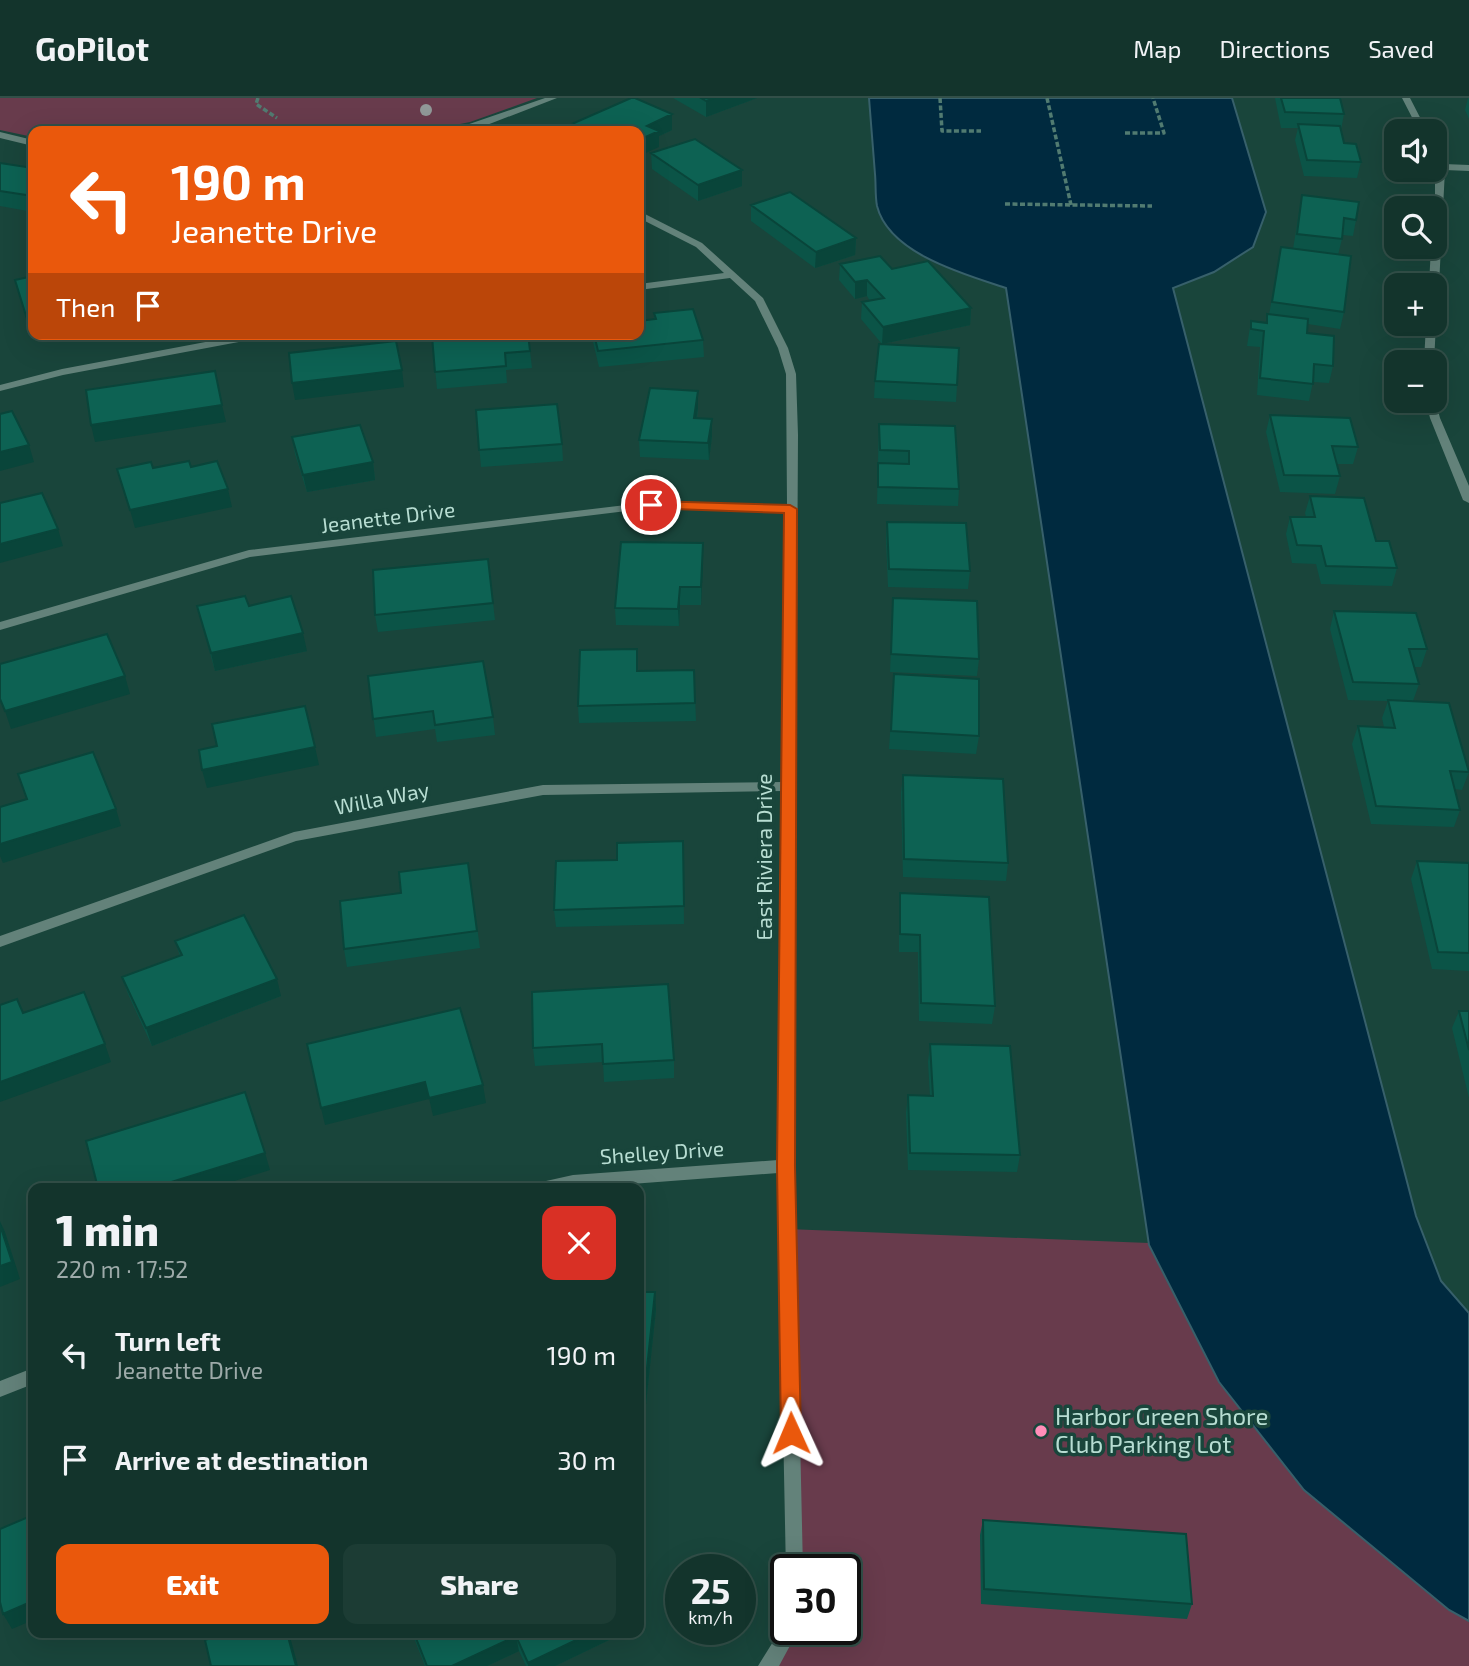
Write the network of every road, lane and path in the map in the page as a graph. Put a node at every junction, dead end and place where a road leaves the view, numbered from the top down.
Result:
1 (258, 98) edge
2 (553, 98) edge
3 (940, 98) edge
4 (1046, 98) edge
5 (1153, 98) edge
6 (1406, 98) edge
7 (277, 118) dead end
8 (1417, 119) edge
9 (483, 126) edge
10 (981, 131) dead end
11 (1125, 133) dead end
12 (0, 135) edge
13 (28, 142) edge
14 (1447, 167) edge
15 (1469, 168) edge
16 (1440, 182) edge
17 (1004, 204) dead end
18 (1071, 205) junction
19 (1152, 206) dead end
20 (644, 217) edge
21 (1435, 273) edge
22 (734, 275) junction
23 (644, 286) edge
24 (234, 340) edge
25 (0, 388) edge
26 (1434, 413) edge
27 (1469, 500) edge
28 (790, 509) junction
29 (0, 626) edge
30 (788, 786) junction
31 (0, 942) edge
32 (786, 1166) junction
33 (568, 1183) edge
34 (28, 1378) edge
35 (0, 1390) edge
36 (794, 1554) edge
37 (780, 1645) edge
38 (768, 1666) edge

1 - 7 path
2 - 9 street
3 - 10 path
4 - 18 path
5 - 11 path
6 - 8 street
12 - 13 street
14 - 15 street
16 - 21 street
17 - 18 path
18 - 19 path
20 - 22 street, East Riviera Drive
22 - 23 street
22 - 28 street, East Riviera Drive
24 - 25 street
26 - 27 street
28 - 29 street, Jeanette Drive
28 - 30 street, East Riviera Drive
30 - 31 street, Willa Way
30 - 32 street, East Riviera Drive
32 - 33 street, Shelley Drive
32 - 36 street, East Riviera Drive
34 - 35 street
37 - 38 street

